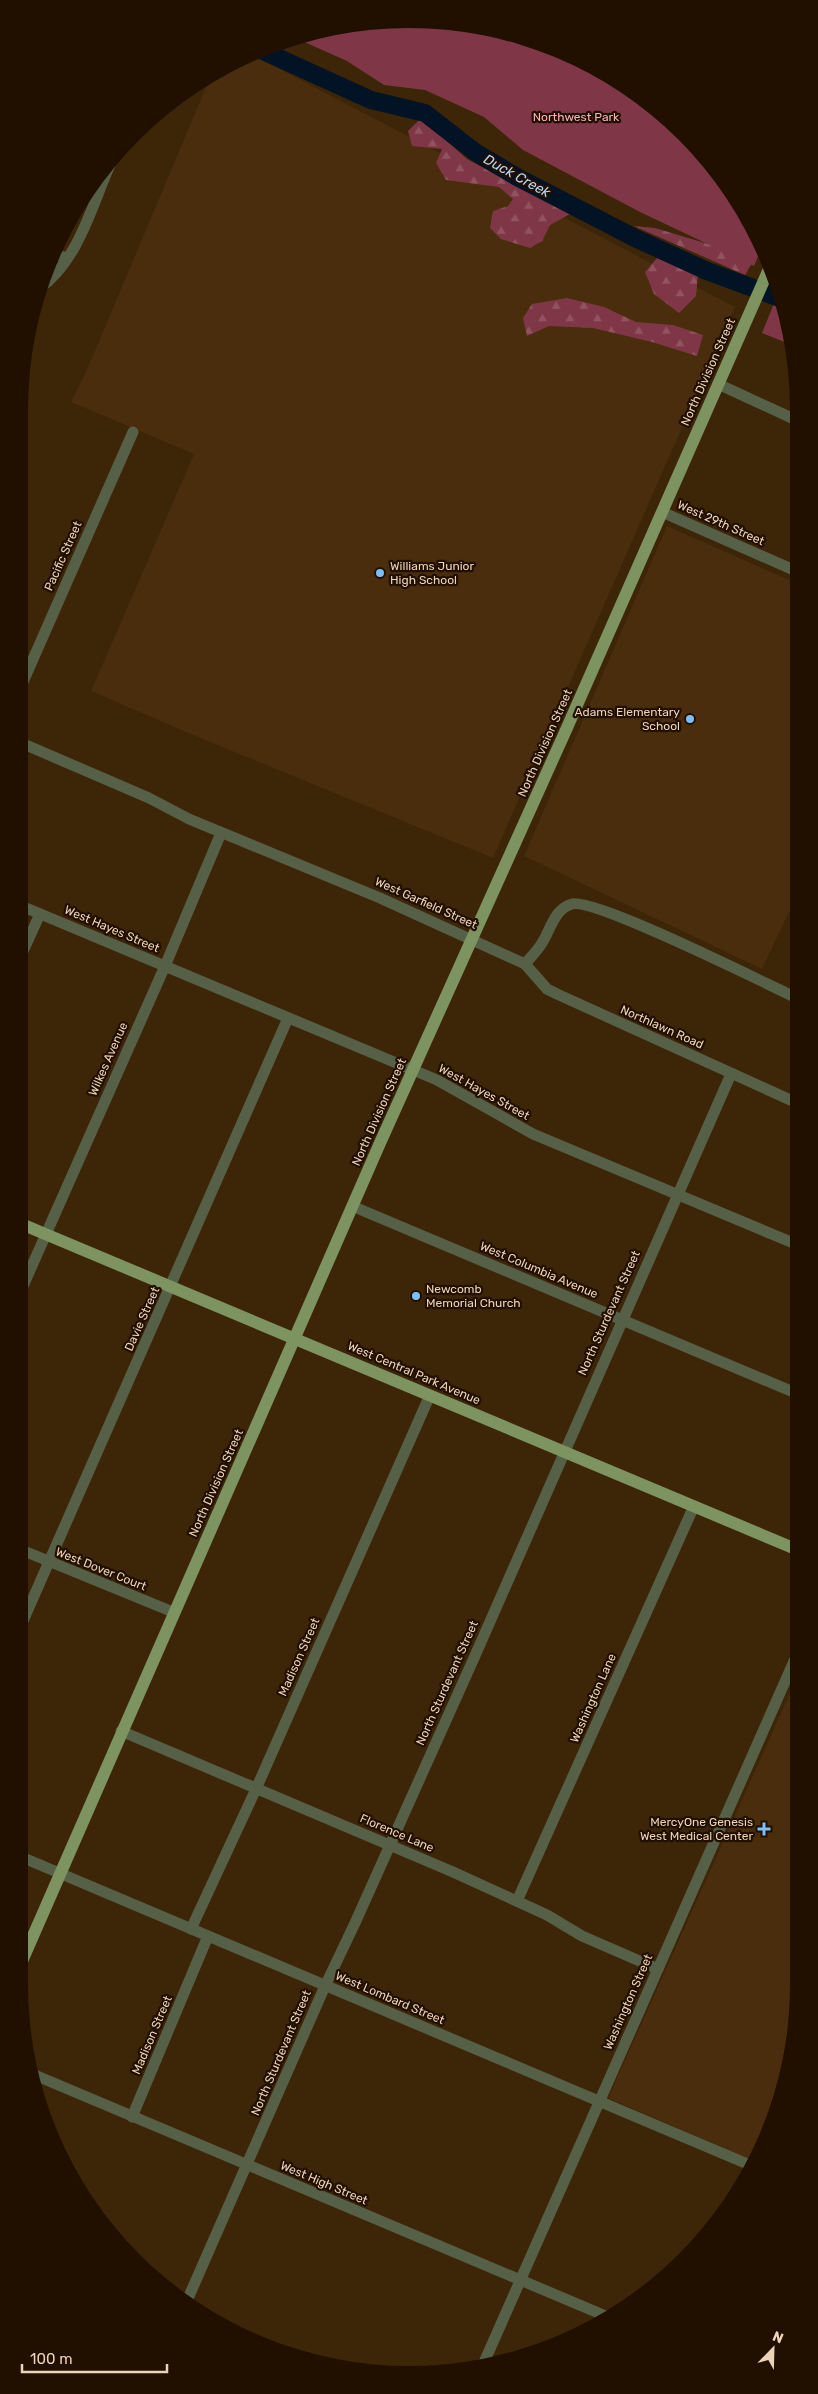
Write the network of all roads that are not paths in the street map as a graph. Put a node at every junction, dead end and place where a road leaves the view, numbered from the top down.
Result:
1 (103, 181) edge
2 (60, 256) edge
3 (67, 258) junction
4 (766, 276) edge
5 (50, 280) edge
6 (718, 384) junction
7 (790, 417) edge
8 (133, 432) dead end
9 (662, 512) junction
10 (790, 568) edge
11 (28, 671) edge
12 (28, 746) edge
13 (221, 833) junction
14 (28, 909) edge
15 (40, 914) junction
16 (472, 939) junction
17 (28, 940) edge
18 (525, 964) junction
19 (165, 966) junction
20 (790, 995) edge
21 (288, 1018) junction
22 (413, 1070) junction
23 (731, 1074) junction
24 (790, 1100) edge
25 (677, 1195) junction
26 (352, 1206) junction
27 (28, 1228) edge
28 (45, 1235) junction
29 (790, 1242) edge
30 (28, 1274) edge
31 (170, 1288) junction
32 (621, 1320) junction
33 (295, 1339) junction
34 (790, 1391) edge
35 (430, 1395) junction
36 (564, 1451) junction
37 (694, 1506) junction
38 (790, 1547) edge
39 (28, 1553) edge
40 (50, 1562) junction
41 (28, 1610) edge
42 (173, 1612) junction
43 (790, 1668) edge
44 (121, 1731) junction
45 (256, 1789) junction
46 (390, 1846) junction
47 (28, 1860) edge
48 (59, 1873) junction
49 (517, 1901) junction
50 (191, 1929) junction
51 (208, 1936) junction
52 (28, 1947) edge
53 (658, 1969) junction
54 (325, 1986) junction
55 (39, 2077) edge
56 (598, 2102) junction
57 (132, 2117) junction
58 (746, 2163) edge
59 (247, 2165) junction
60 (520, 2280) junction
61 (189, 2297) edge
62 (601, 2314) edge
63 (486, 2358) edge

1 - 3 street
2 - 3 street
3 - 5 street
4 - 6 main road, North Division Street
6 - 7 street
6 - 9 main road, North Division Street
8 - 11 street, Pacific Street
9 - 10 street, West 29th Street
9 - 16 main road, North Division Street
12 - 13 street, West Garfield Street
13 - 16 street, West Garfield Street
13 - 19 street, Wilkes Avenue
14 - 15 street, West Hayes Street
15 - 17 street
15 - 19 street, West Hayes Street
16 - 18 street, West Garfield Street
16 - 22 main road, North Division Street
18 - 20 street
18 - 23 street, Northlawn Road
19 - 21 street, West Hayes Street
19 - 28 street, Wilkes Avenue
21 - 22 street, West Hayes Street
21 - 31 street, Davie Street
22 - 25 street, West Hayes Street
22 - 26 main road, North Division Street
23 - 24 street, Northlawn Road
23 - 25 street, North Sturdevant Street
25 - 29 street, West Hayes Street
25 - 32 street, North Sturdevant Street
26 - 32 street, West Columbia Avenue
26 - 33 main road, North Division Street
27 - 28 main road, West Central Park Avenue
28 - 30 street, Wilkes Avenue
28 - 31 main road, West Central Park Avenue
31 - 33 main road, West Central Park Avenue
31 - 40 street, Davie Street
32 - 34 street, West Columbia Avenue
32 - 36 street, North Sturdevant Street
33 - 35 main road, West Central Park Avenue
33 - 42 main road, North Division Street
35 - 36 main road, West Central Park Avenue
35 - 45 street, Madison Street
36 - 37 main road, West Central Park Avenue
36 - 46 street, North Sturdevant Street
37 - 38 main road, West Central Park Avenue
37 - 49 street, Washington Lane
39 - 40 street, West Dover Court
40 - 41 street, Davie Street
40 - 42 street, West Dover Court
42 - 44 main road, North Division Street
43 - 53 street, Washington Street
44 - 45 street, Florence Lane
44 - 48 main road, North Division Street
45 - 46 street, Florence Lane
45 - 50 street, Madison Street
46 - 49 street, Florence Lane
46 - 54 street, North Sturdevant Street
47 - 48 street, West Lombard Street
48 - 50 street, West Lombard Street
48 - 52 main road, North Division Street
49 - 53 street, Florence Lane
50 - 51 street, West Lombard Street
51 - 54 street, West Lombard Street
51 - 57 street, Madison Street
53 - 56 street, Washington Street
54 - 56 street, West Lombard Street
54 - 59 street, North Sturdevant Street
55 - 57 street, West High Street
56 - 58 street, West Lombard Street
56 - 60 street, Washington Street
57 - 59 street, West High Street
59 - 60 street, West High Street
59 - 61 street, North Sturdevant Street
60 - 62 street, West High Street
60 - 63 street, Washington Street

